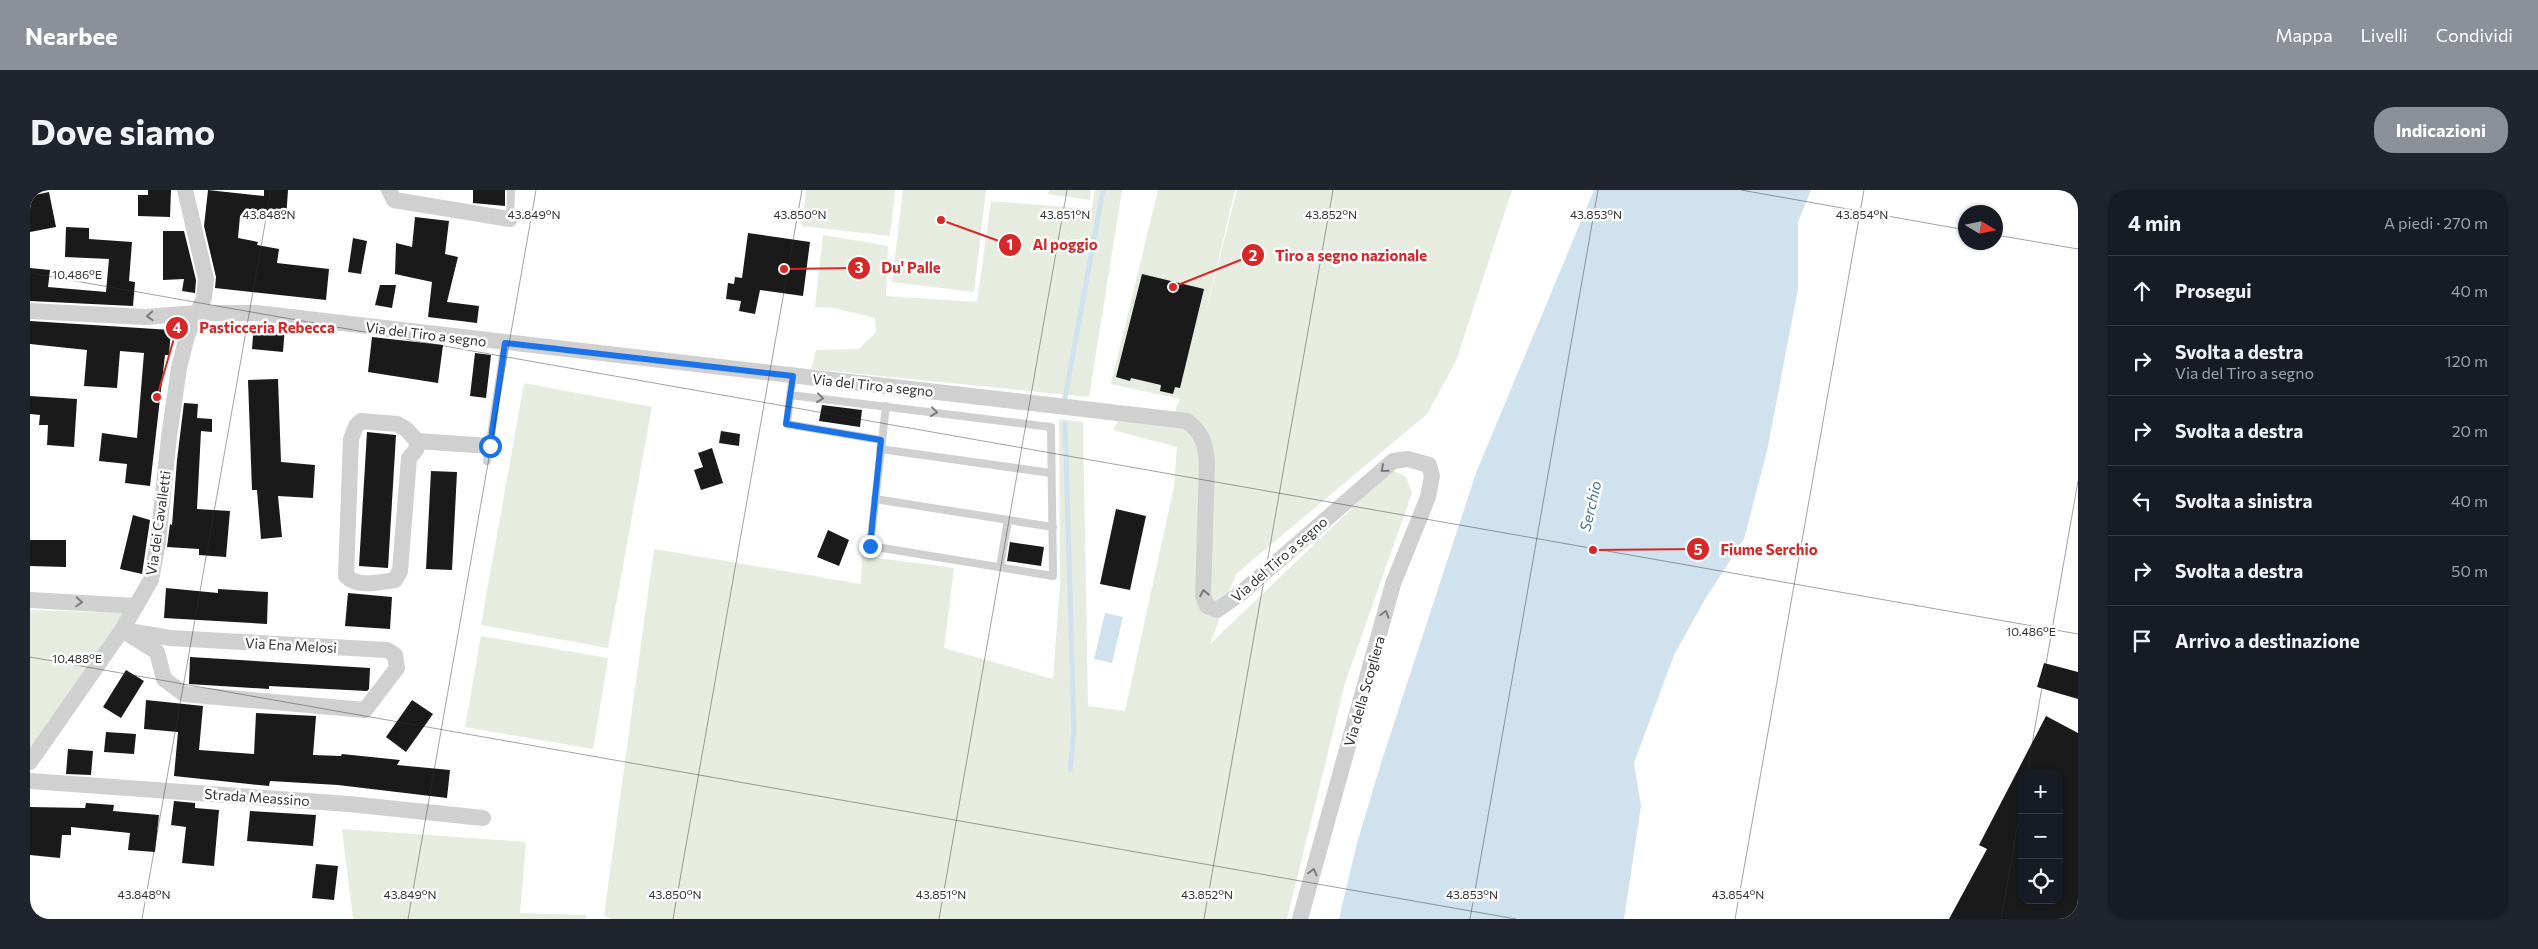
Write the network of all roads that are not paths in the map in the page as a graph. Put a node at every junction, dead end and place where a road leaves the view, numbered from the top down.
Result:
1 (185, 190) edge
2 (389, 190) edge
3 (511, 190) edge
4 (510, 218) joint
5 (30, 311) edge
6 (198, 313) junction
7 (505, 343) junction
8 (793, 376) junction
9 (790, 395) junction
10 (886, 406) junction
11 (881, 440) junction
12 (417, 441) junction
13 (880, 449) junction
14 (488, 454) joint
15 (1429, 465) joint
16 (1051, 473) junction
17 (875, 499) junction
18 (1008, 520) junction
19 (1053, 527) junction
20 (1000, 567) junction
21 (30, 600) edge
22 (136, 606) junction
23 (122, 630) junction
24 (30, 762) edge
25 (30, 781) edge
26 (483, 818) dead end
27 (1300, 919) edge

1 - 6 street, Via dei Cavalletti
2 - 4 street
3 - 4 lane
6 -> 5 street, Via del Tiro a segno
6 - 7 street, Via del Tiro a segno
6 - 22 street, Via dei Cavalletti
7 - 8 street, Via del Tiro a segno
7 - 14 lane
8 - 9 lane
15 -> 8 street, Via del Tiro a segno
9 -> 10 lane
9 - 11 lane
10 - 11 lane
10 -> 16 lane
11 - 13 lane
12 - 12 street
12 - 14 street
13 - 16 lane
13 - 17 lane
27 -> 15 street, Via della Scogliera
16 - 19 lane
17 - 18 lane
17 - 20 lane
18 - 19 lane
18 - 20 lane
19 - 20 lane
21 -> 22 street
22 - 23 street, Via dei Cavalletti
23 - 23 street, Via Ena Melosi
23 - 24 street, Via dei Cavalletti
25 - 26 street, Strada Meassino

